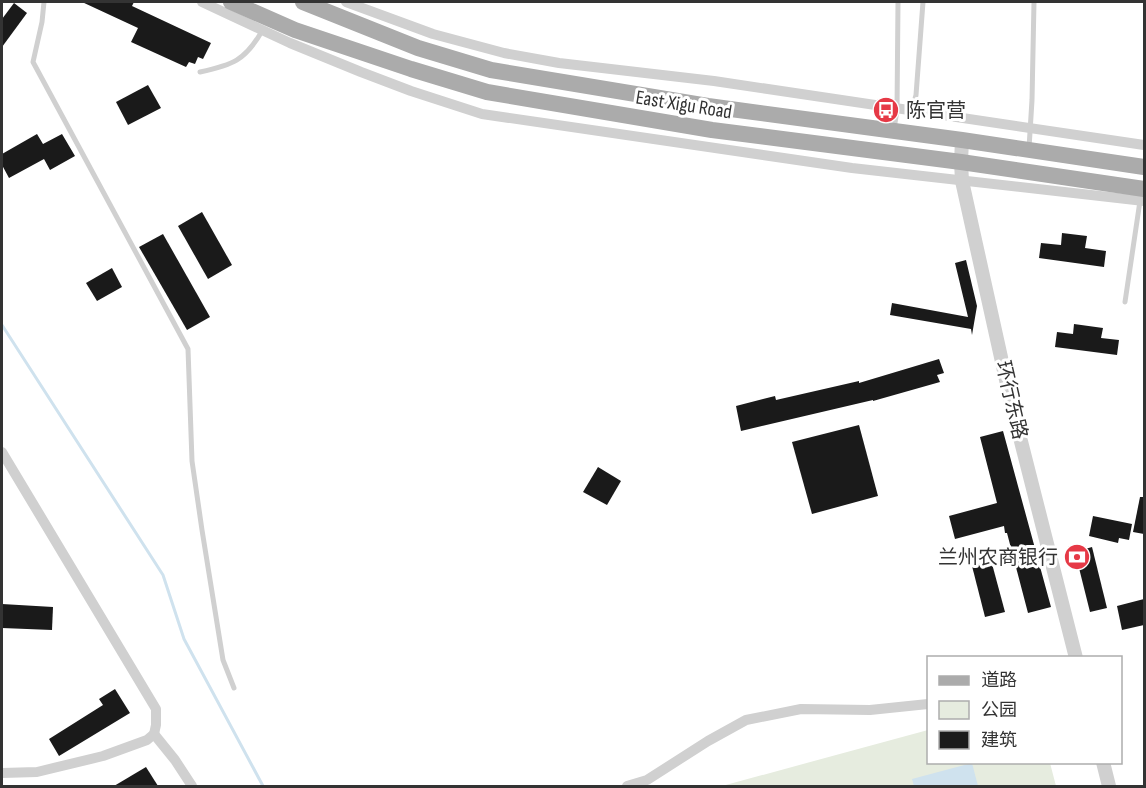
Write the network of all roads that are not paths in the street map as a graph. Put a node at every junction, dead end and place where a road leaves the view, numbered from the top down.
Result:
1 (44, 2) edge
2 (202, 2) edge
3 (231, 2) edge
4 (303, 2) edge
5 (346, 2) edge
6 (898, 2) edge
7 (923, 2) edge
8 (1034, 2) edge
9 (265, 24) junction
10 (418, 48) junction
11 (411, 69) junction
12 (200, 72) dead end
13 (897, 110) junction
14 (912, 112) junction
15 (965, 119) junction
16 (1031, 129) junction
17 (894, 131) junction
18 (963, 140) junction
19 (1144, 146) edge
20 (1029, 150) junction
21 (961, 162) junction
22 (1144, 166) edge
23 (962, 181) junction
24 (1143, 197) edge
25 (1125, 302) dead end
26 (2, 452) edge
27 (1076, 656) edge
28 (234, 688) dead end
29 (927, 704) edge
30 (153, 734) junction
31 (1104, 764) edge
32 (2, 773) edge
33 (192, 786) edge
34 (627, 786) edge
35 (1109, 786) edge

1 - 28 lane
2 - 9 street
3 - 9 main road, East Xigu Road
4 - 10 main road, East Xigu Road
5 - 13 street
6 - 13 lane
7 - 14 lane
8 - 16 lane
9 - 11 main road, East Xigu Road
9 - 12 lane
9 - 23 street
10 - 11 lane
10 - 17 main road, East Xigu Road
11 - 21 main road, East Xigu Road
13 - 14 street
13 - 17 lane
14 - 15 street
15 - 16 street
15 - 18 street
16 - 19 street
16 - 20 lane
17 - 18 main road, East Xigu Road
18 - 20 main road, East Xigu Road
18 - 21 street, 环行东路
20 - 22 main road, East Xigu Road
21 - 23 street, 环行东路
21 - 24 main road, East Xigu Road
23 - 24 street
23 - 27 street, 环行东路
24 - 25 lane
26 - 30 street
29 - 34 street
30 - 32 street
30 - 33 street
31 - 35 street

